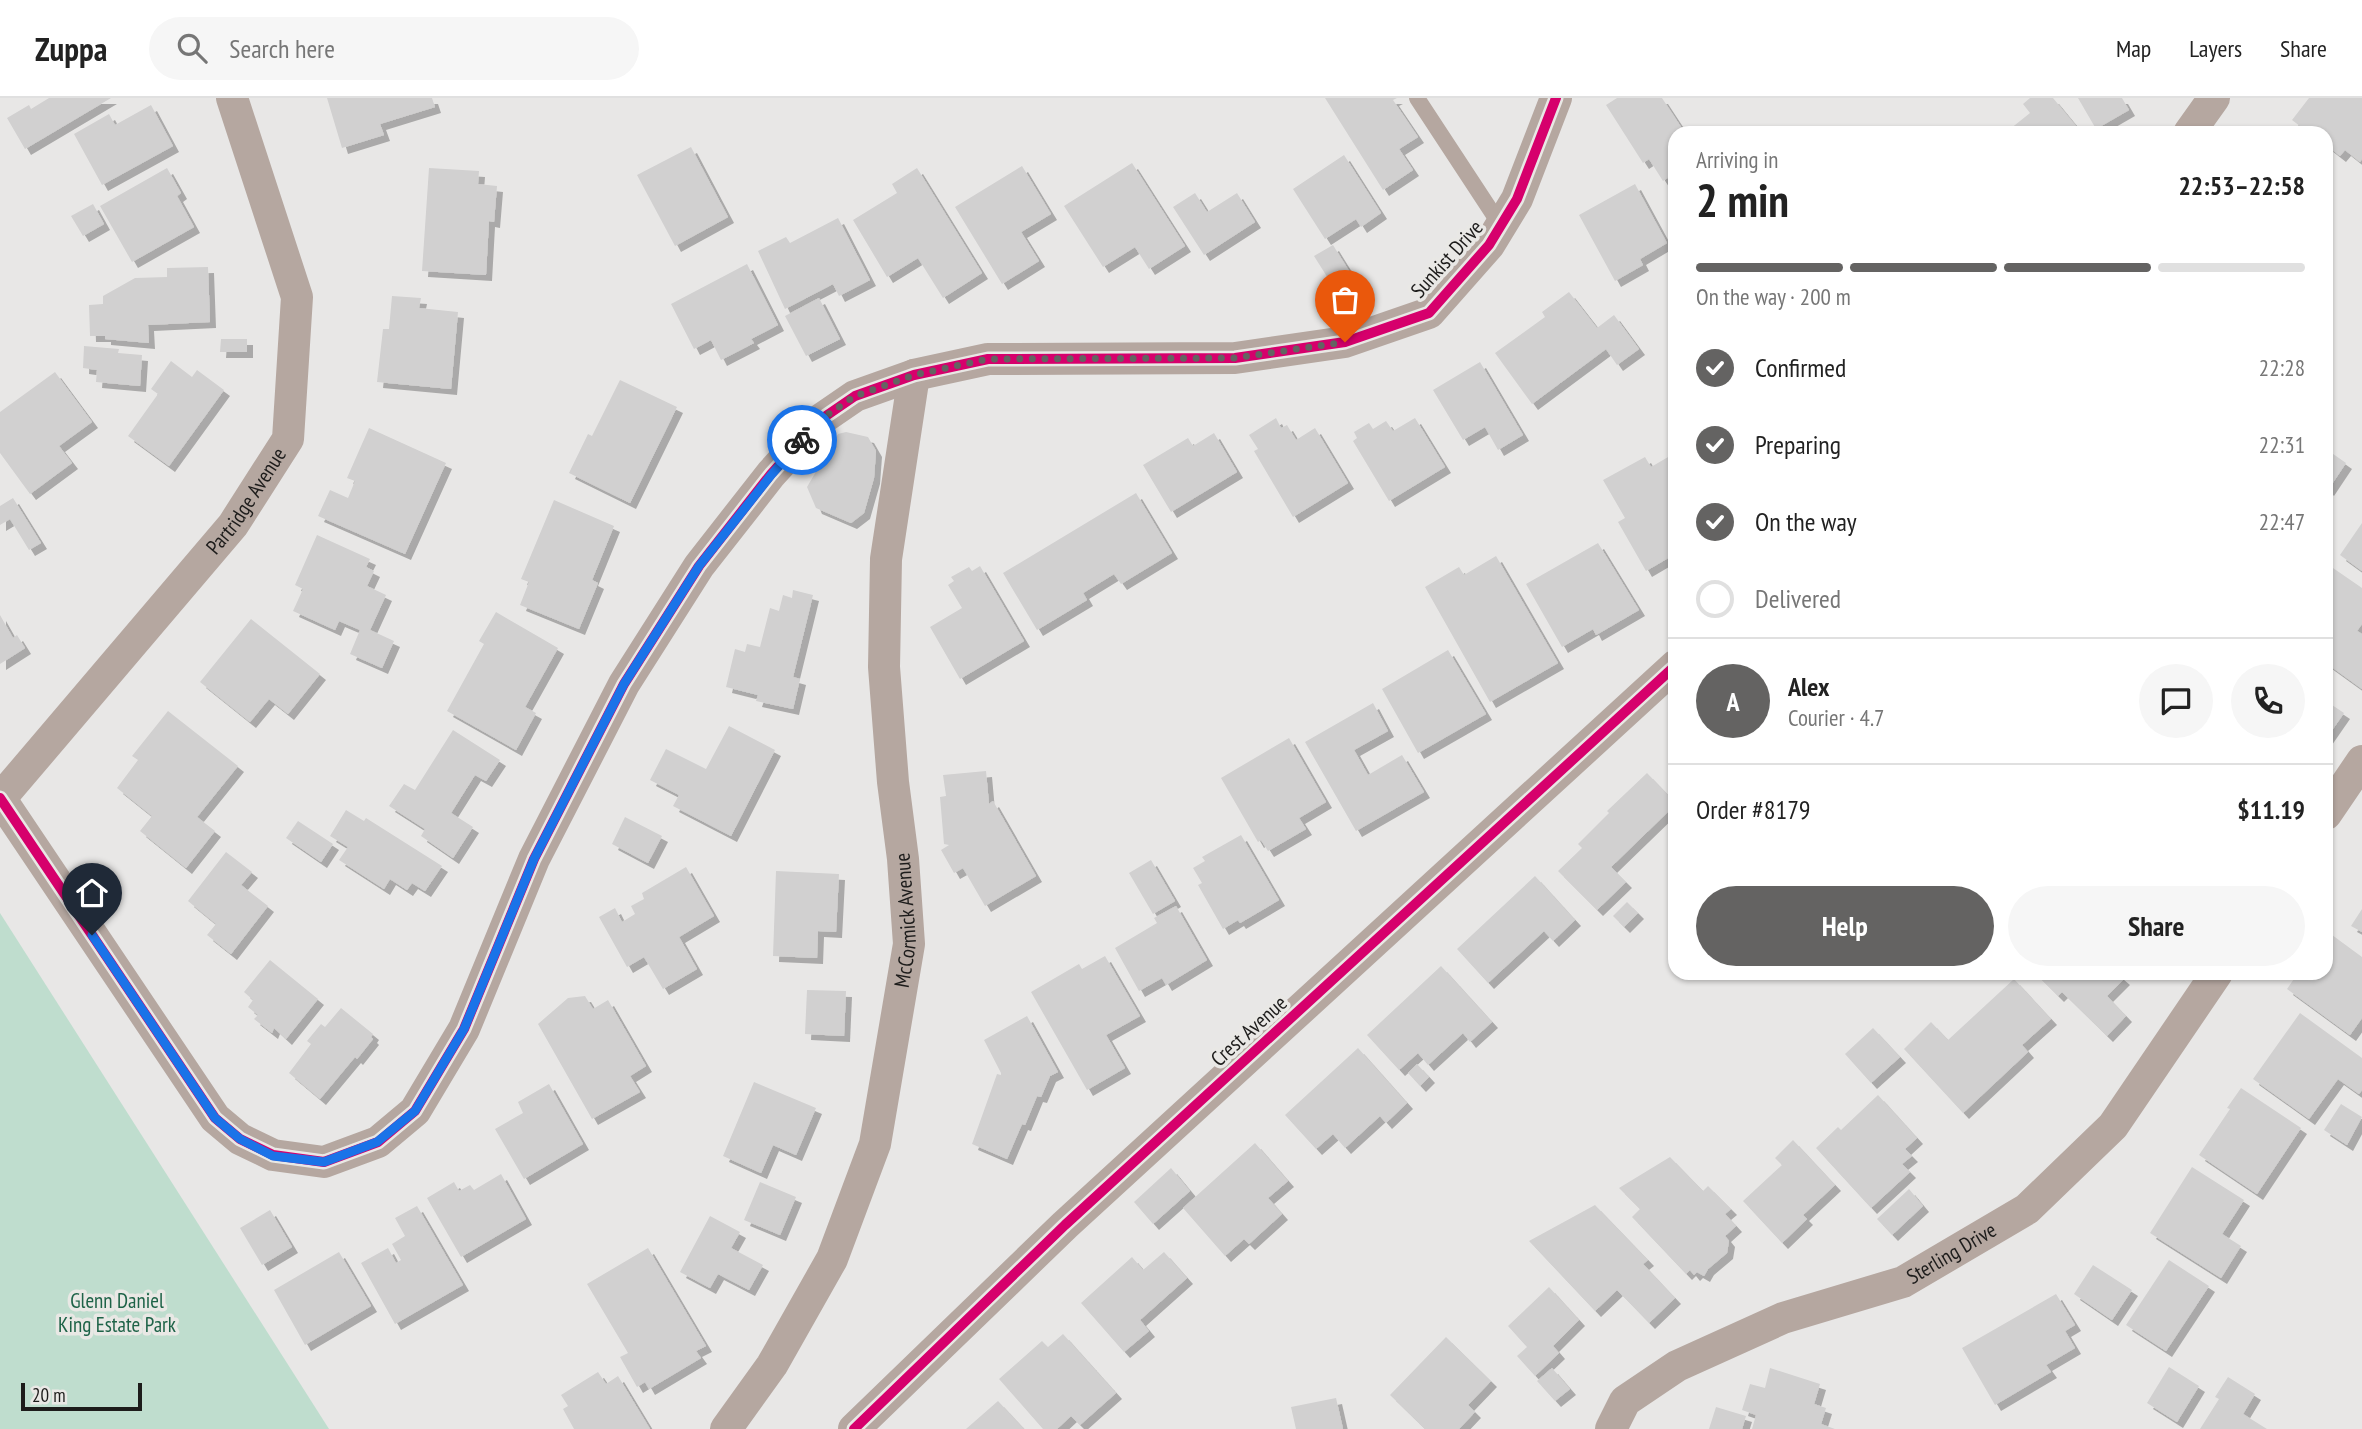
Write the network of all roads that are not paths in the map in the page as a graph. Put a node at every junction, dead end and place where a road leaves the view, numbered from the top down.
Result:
1 (232, 98) edge
2 (1417, 98) edge
3 (1556, 98) edge
4 (2214, 98) edge
5 (2194, 126) edge
6 (1501, 226) junction
7 (914, 375) junction
8 (1668, 672) edge
9 (2362, 761) edge
10 (0, 798) edge
11 (2333, 804) edge
12 (2212, 980) edge
13 (726, 1429) edge
14 (854, 1429) edge
15 (1611, 1429) edge

1 - 10 street, Partridge Avenue
2 - 6 lane
3 - 6 street, Sunkist Drive
4 - 5 street
6 - 7 street, Sunkist Drive
7 - 10 street, Sunkist Drive
7 - 13 street, McCormick Avenue
8 - 14 street, Crest Avenue
9 - 11 street
12 - 15 street, Sterling Drive

